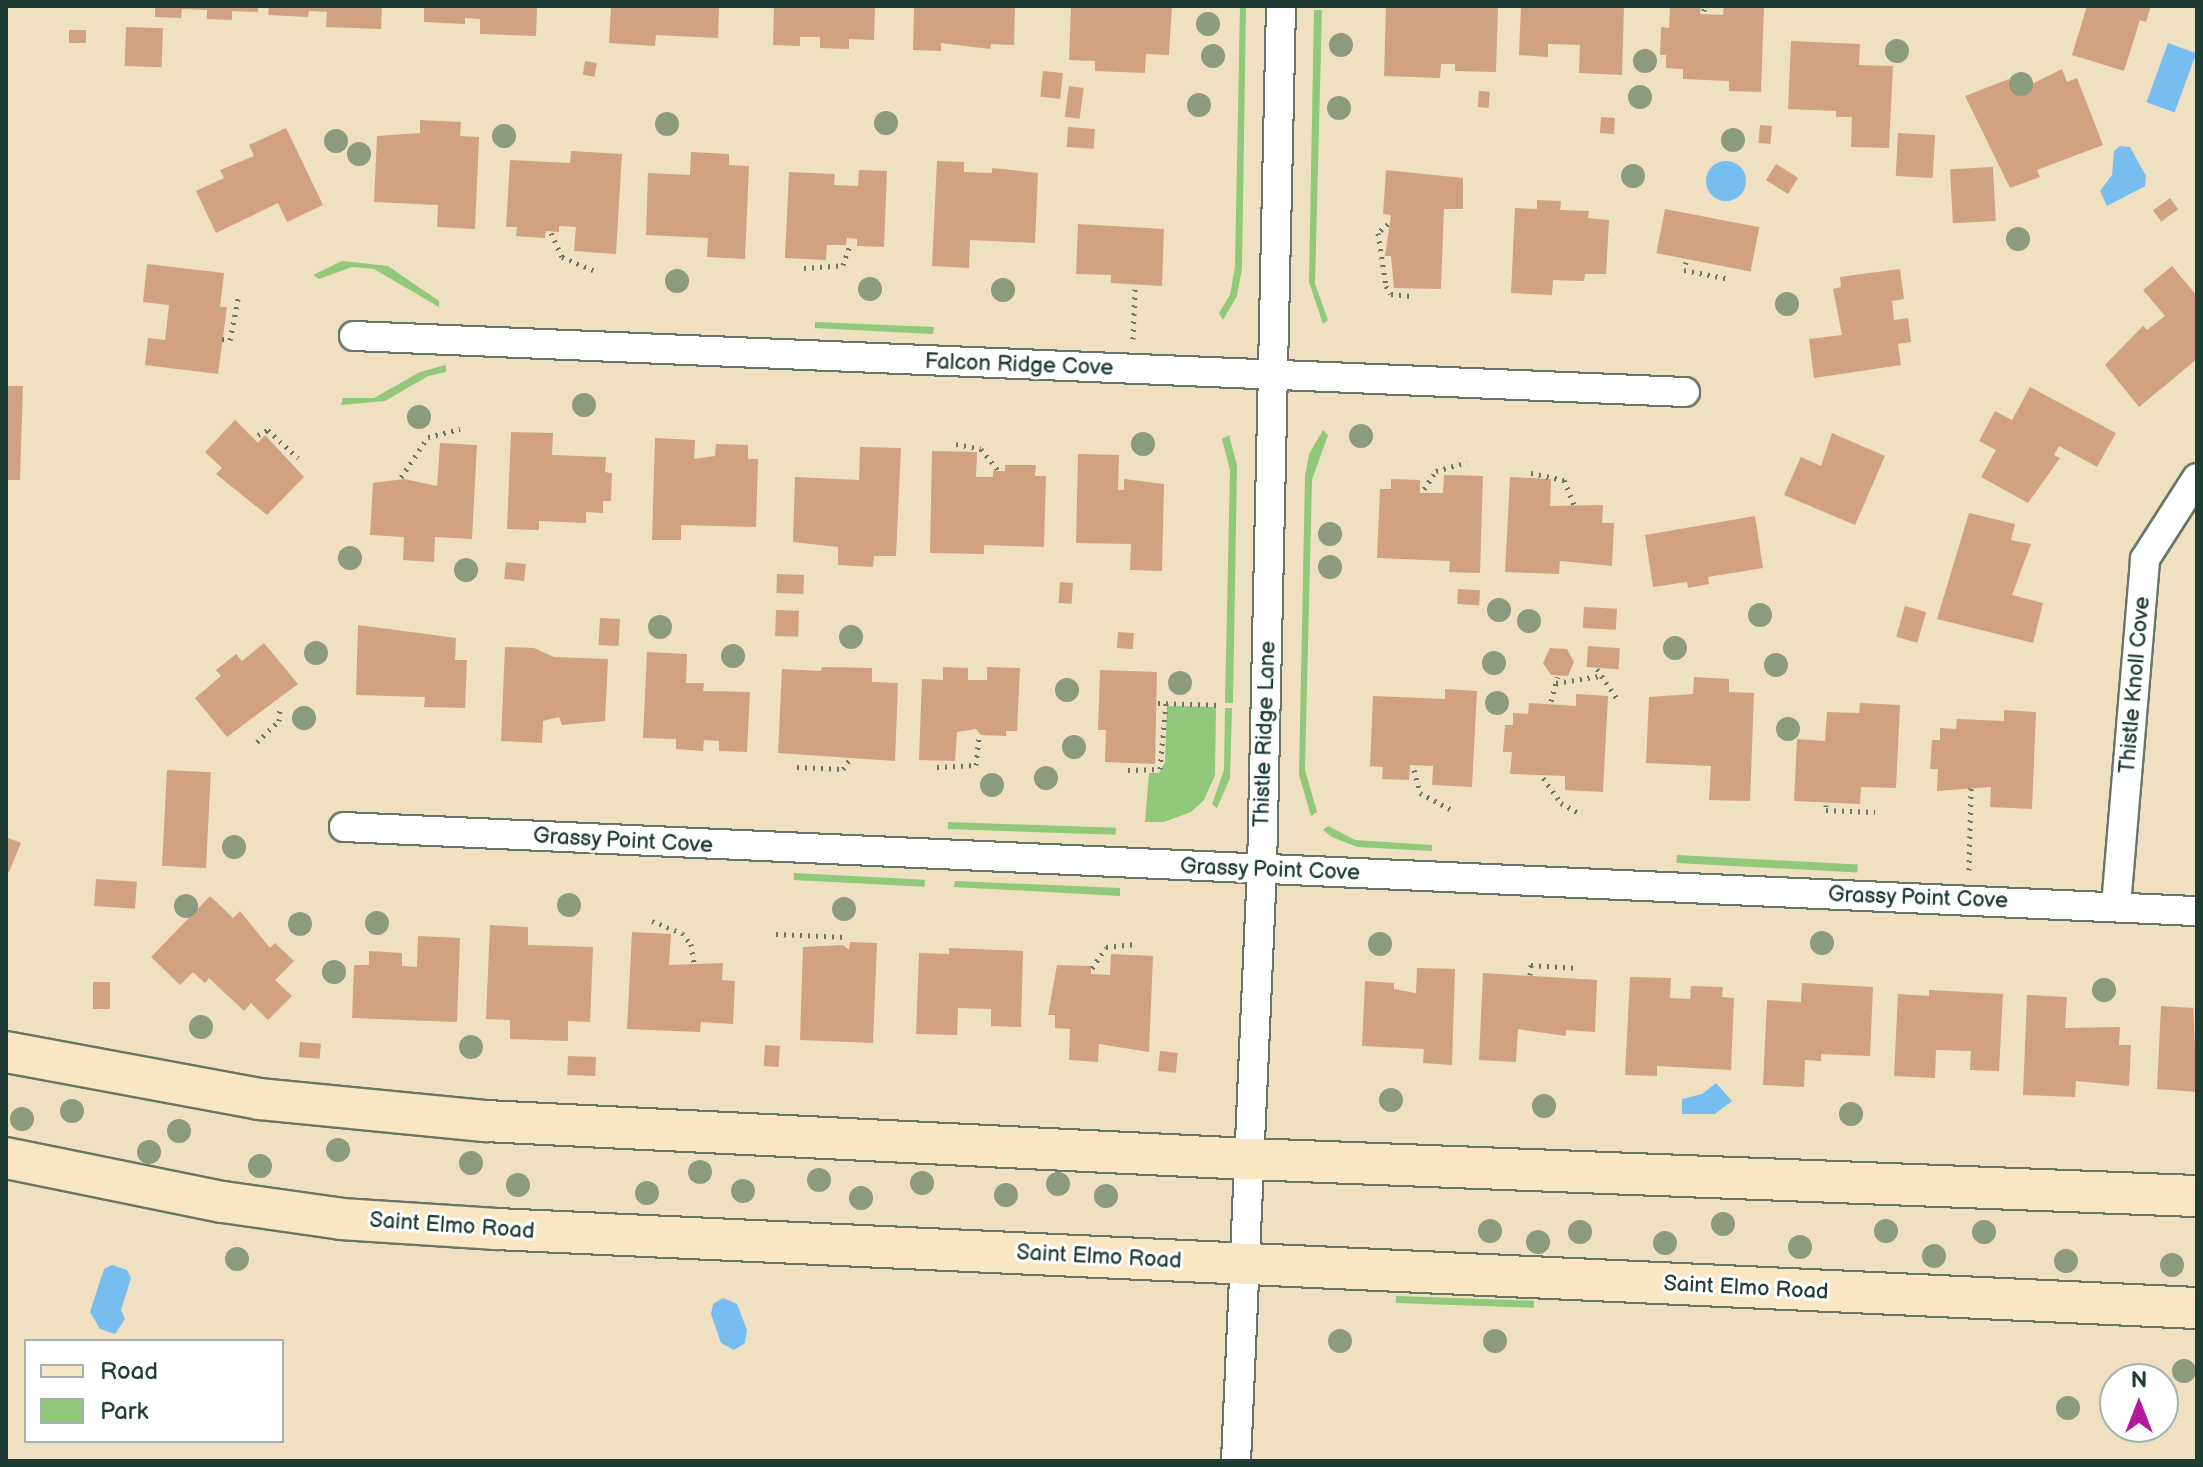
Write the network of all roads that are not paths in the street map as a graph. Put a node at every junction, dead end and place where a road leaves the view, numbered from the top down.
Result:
1 (1281, 6) edge
2 (354, 336) dead end
3 (1275, 376) junction
4 (1685, 392) dead end
5 (2197, 478) edge
6 (344, 827) dead end
7 (1262, 869) junction
8 (2116, 906) junction
9 (2197, 911) edge
10 (6, 1052) edge
11 (6, 1158) edge
12 (1249, 1159) junction
13 (2197, 1196) edge
14 (1245, 1265) junction
15 (2197, 1308) edge
16 (1236, 1461) edge

1 - 3 street, Thistle Ridge Lane
2 - 3 street, Falcon Ridge Cove
3 - 4 street, Falcon Ridge Cove
3 - 7 street, Thistle Ridge Lane
5 - 8 street, Thistle Knoll Cove
6 - 7 street, Grassy Point Cove
7 - 8 street, Grassy Point Cove
7 - 12 street, Thistle Ridge Lane
8 - 9 street, Grassy Point Cove
10 - 12 main road
11 - 14 main road, Saint Elmo Road
12 - 13 main road
12 - 14 street, Thistle Ridge Lane
14 - 15 main road, Saint Elmo Road
14 - 16 street, Thistle Ridge Lane

